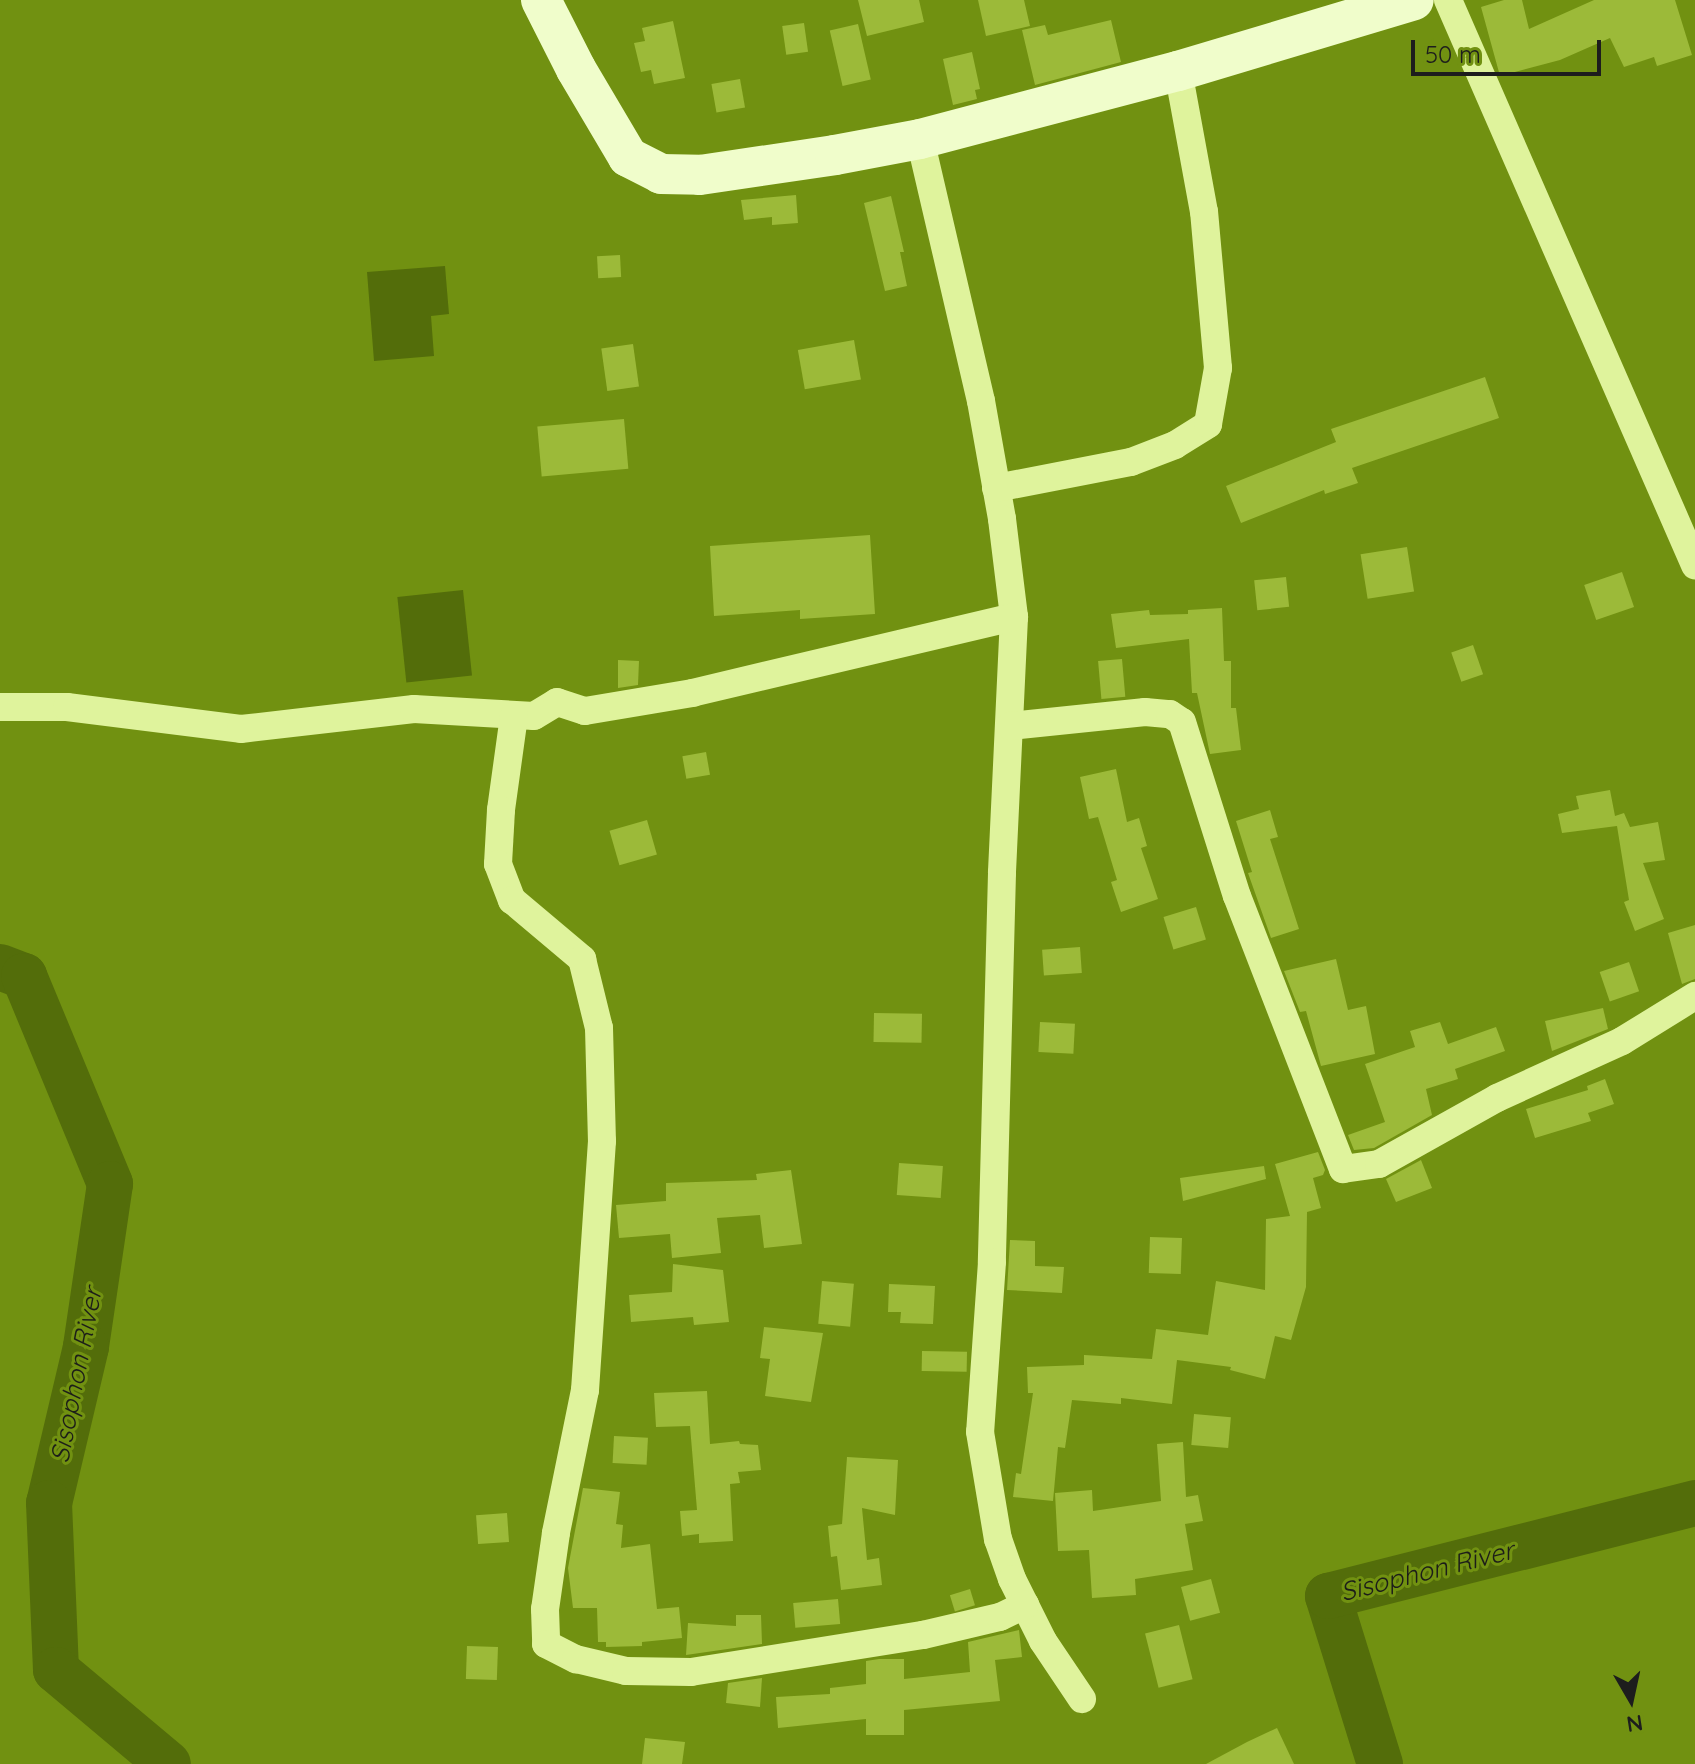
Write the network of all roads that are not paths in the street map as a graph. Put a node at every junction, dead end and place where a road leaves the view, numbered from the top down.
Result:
1 (541, 0) edge
2 (1414, 0) edge
3 (1448, 0) edge
4 (1178, 71) junction
5 (920, 139) junction
6 (996, 488) junction
7 (1695, 565) edge
8 (1014, 617) junction
9 (0, 707) edge
10 (514, 716) junction
11 (1010, 726) junction
12 (1695, 996) edge
13 (1025, 1605) junction
14 (1082, 1699) dead end

1 - 5 main road
2 - 4 main road
3 - 7 street
4 - 5 main road
4 - 6 street
5 - 6 street
6 - 8 street
8 - 10 street
8 - 11 street
9 - 10 street
10 - 13 street
11 - 12 street
11 - 13 street
13 - 14 street

